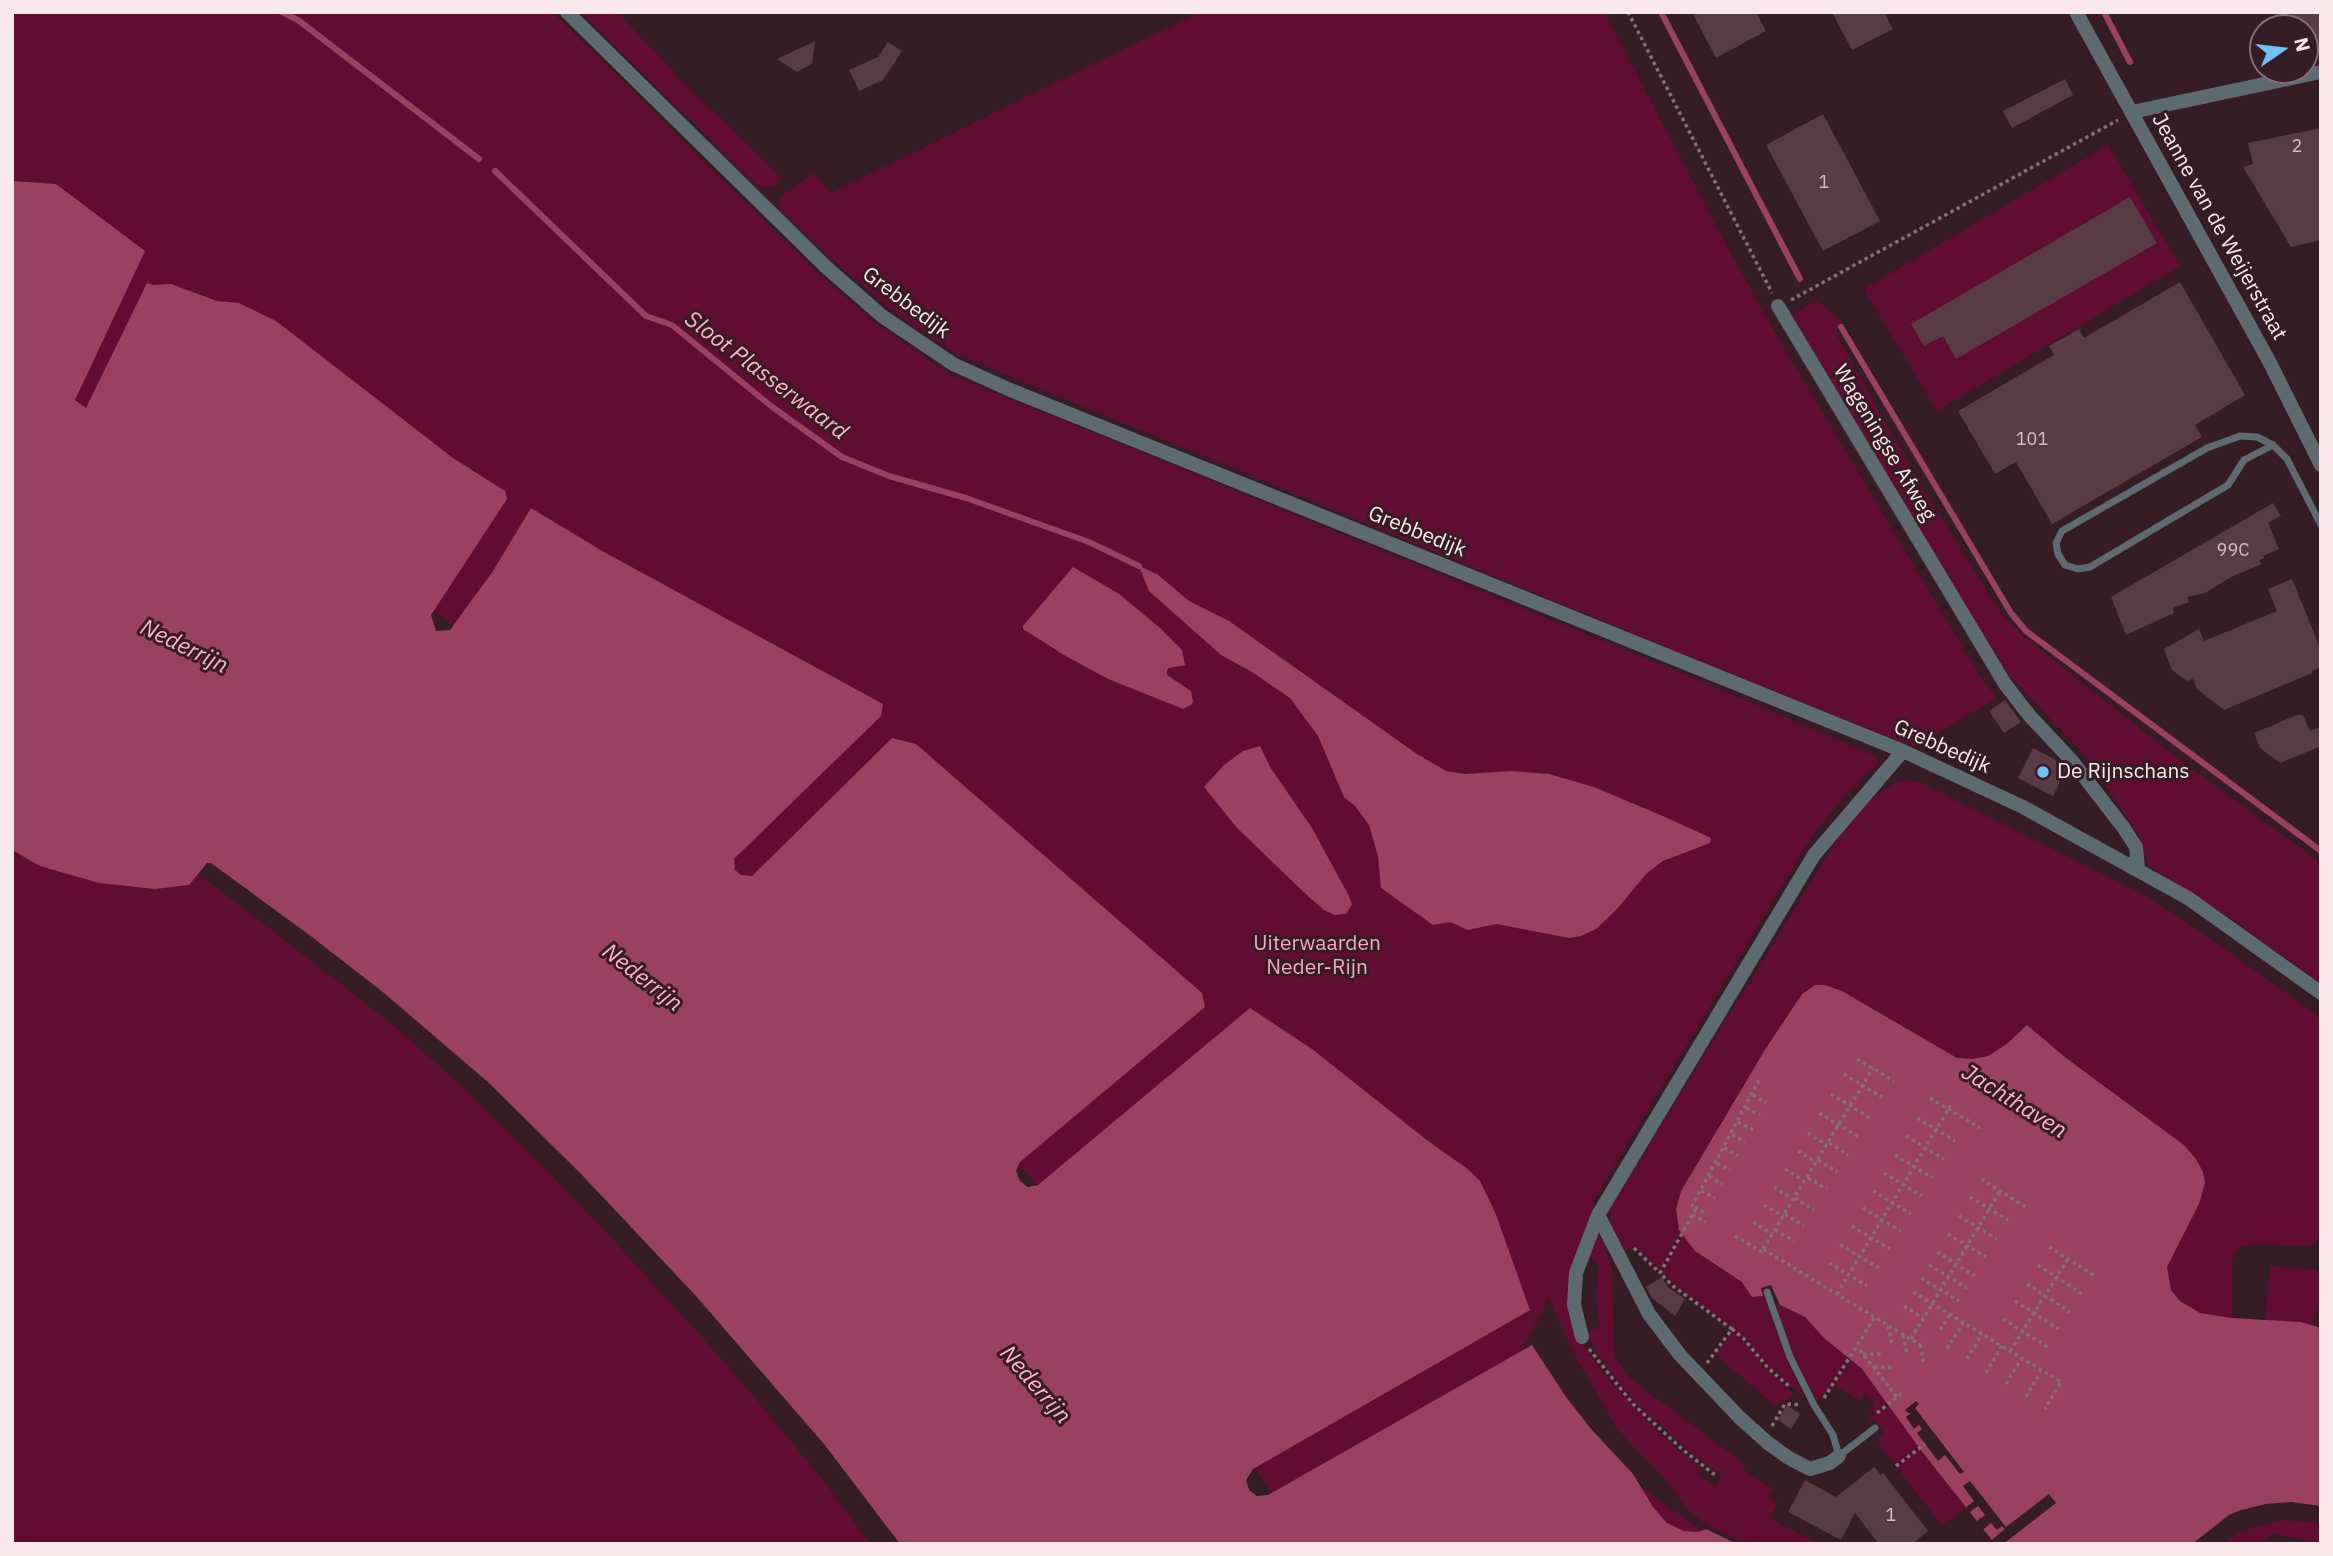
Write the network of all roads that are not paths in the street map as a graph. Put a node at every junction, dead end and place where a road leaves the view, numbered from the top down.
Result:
1 (567, 12) edge
2 (2076, 12) edge
3 (2321, 72) edge
4 (2132, 112) junction
5 (1778, 306) road end
6 (2273, 445) junction
7 (2321, 465) edge
8 (2321, 525) edge
9 (1903, 751) junction
10 (2138, 869) junction
11 (2321, 993) edge
12 (1598, 1216) junction
13 (1767, 1292) dead end
14 (1582, 1337) road end
15 (1875, 1428) dead end
16 (1839, 1456) junction

1 - 9 street, Grebbedijk
2 - 4 street, Jeanne van de Weijerstraat
3 - 4 street
4 - 7 street, Jeanne van de Weijerstraat
5 - 10 street, Wageningse Afweg
6 - 6 lane
6 - 8 lane
9 - 10 street, Grebbedijk
9 - 12 street
10 - 11 street, Grebbedijk
12 - 14 street
12 - 16 street
13 - 16 lane
15 - 16 lane

